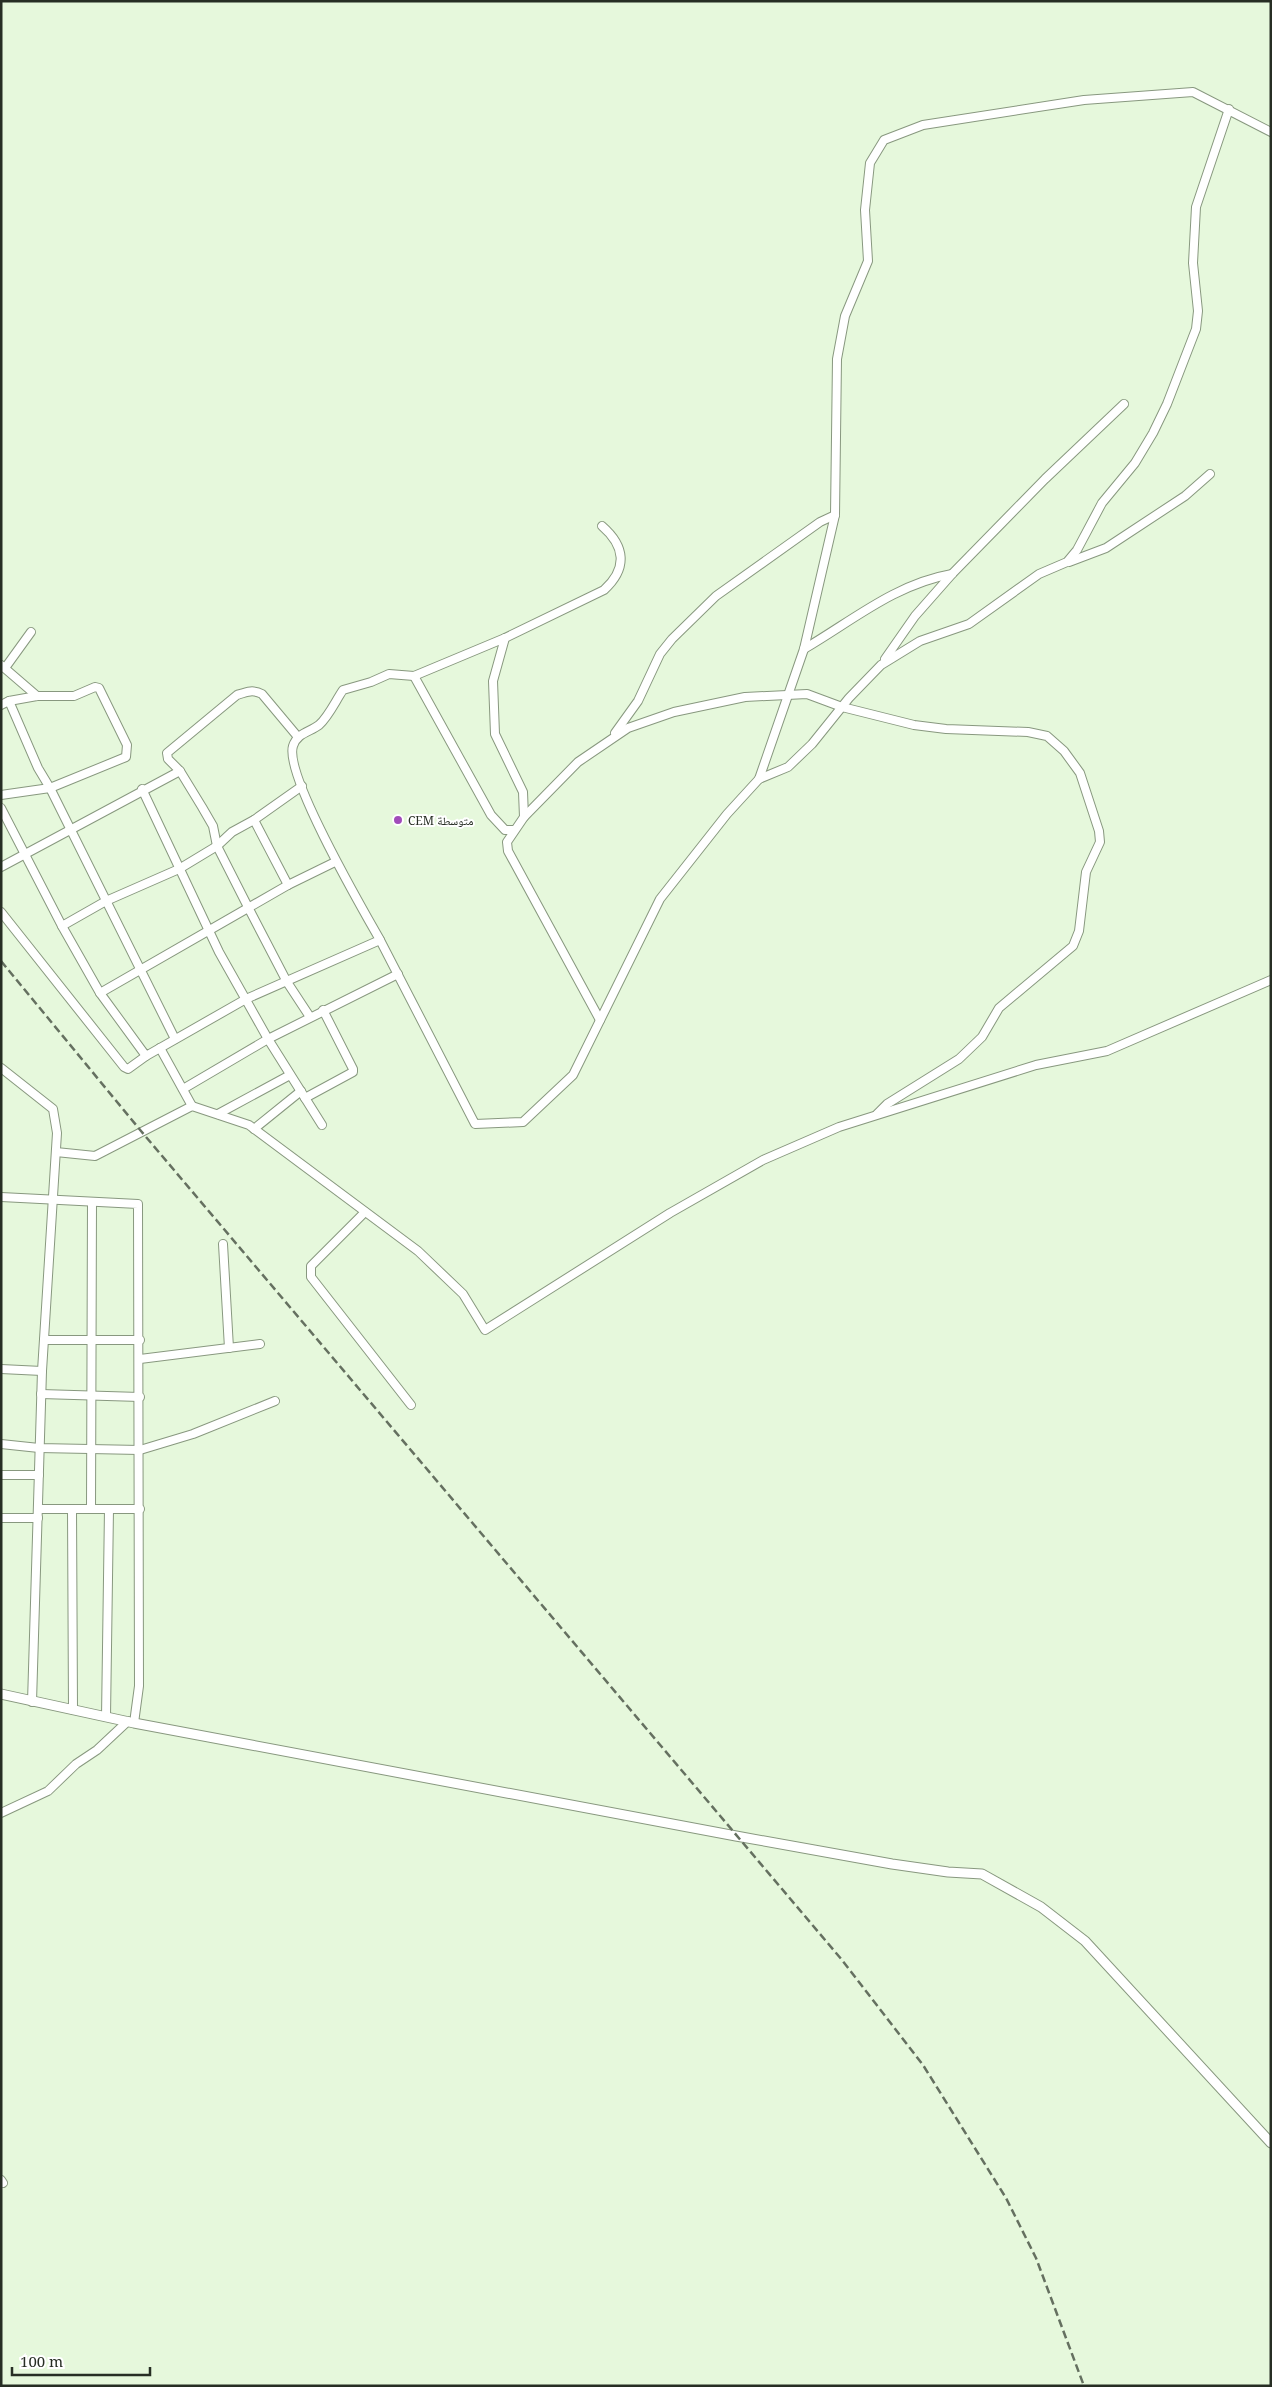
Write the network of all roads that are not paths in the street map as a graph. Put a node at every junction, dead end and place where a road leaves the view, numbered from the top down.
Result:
1 (1229, 108) junction
2 (1271, 132) edge
3 (1124, 404) dead end
4 (1210, 474) dead end
5 (835, 515) junction
6 (602, 526) dead end
7 (1067, 562) junction
8 (952, 574) junction
9 (31, 632) dead end
10 (505, 638) junction
11 (804, 649) junction
12 (881, 665) junction
13 (3, 667) edge
14 (414, 676) junction
15 (789, 694) junction
16 (37, 696) junction
17 (9, 701) junction
18 (1, 705) edge
19 (842, 707) junction
20 (298, 737) junction
21 (612, 737) junction
22 (180, 771) junction
23 (759, 779) junction
24 (302, 786) junction
25 (50, 788) junction
26 (142, 789) junction
27 (1, 795) edge
28 (1, 808) edge
29 (524, 817) junction
30 (254, 820) junction
31 (71, 830) junction
32 (513, 830) junction
33 (217, 846) junction
34 (25, 854) junction
35 (335, 862) junction
36 (1, 867) edge
37 (179, 869) junction
38 (288, 885) junction
39 (106, 901) junction
40 (249, 909) junction
41 (1, 912) edge
42 (62, 926) junction
43 (209, 932) junction
44 (380, 940) junction
45 (141, 971) junction
46 (398, 974) junction
47 (1271, 980) edge
48 (287, 982) junction
49 (100, 993) junction
50 (246, 998) junction
51 (323, 1010) junction
52 (310, 1017) junction
53 (600, 1020) junction
54 (175, 1038) junction
55 (268, 1039) junction
56 (160, 1048) junction
57 (146, 1056) junction
58 (1, 1068) edge
59 (290, 1074) junction
60 (182, 1089) junction
61 (303, 1094) junction
62 (192, 1106) junction
63 (218, 1114) junction
64 (875, 1116) junction
65 (322, 1125) dead end
66 (254, 1129) junction
67 (56, 1152) junction
68 (1, 1197) edge
69 (53, 1200) junction
70 (92, 1202) junction
71 (365, 1212) junction
72 (224, 1244) dead end
73 (44, 1340) junction
74 (91, 1340) junction
75 (140, 1340) junction
76 (260, 1344) dead end
77 (229, 1348) junction
78 (140, 1359) junction
79 (1, 1369) edge
80 (42, 1371) junction
81 (41, 1394) junction
82 (91, 1396) junction
83 (140, 1397) junction
84 (275, 1401) dead end
85 (412, 1405) dead end
86 (1, 1444) edge
87 (39, 1448) junction
88 (91, 1449) junction
89 (140, 1450) junction
90 (1, 1475) edge
91 (39, 1475) junction
92 (38, 1508) junction
93 (72, 1509) junction
94 (91, 1509) junction
95 (109, 1509) junction
96 (140, 1509) junction
97 (1, 1518) edge
98 (38, 1518) junction
99 (1, 1694) edge
100 (32, 1702) junction
101 (73, 1710) junction
102 (106, 1717) junction
103 (131, 1722) junction
104 (1, 1813) edge
105 (1271, 2143) edge

1 - 2 street
1 - 5 street
1 - 7 street
3 - 8 street
4 - 7 street
5 - 11 street
5 - 21 street
6 - 10 street
7 - 12 street
8 - 11 street
8 - 12 street
9 - 13 street
10 - 14 street
10 - 29 street
11 - 15 street
12 - 19 street
13 - 16 street
14 - 20 street
14 - 32 street
15 - 19 street
15 - 21 street
15 - 23 street
16 - 17 street
16 - 25 street
17 - 18 street
17 - 25 street
19 - 23 street
19 - 64 street
20 - 22 street
20 - 24 street
21 - 29 street
22 - 26 street
22 - 33 street
23 - 53 street
24 - 30 street
24 - 35 street
25 - 27 street
25 - 31 street
26 - 31 street
26 - 37 street
28 - 34 street
29 - 32 street
30 - 33 street
30 - 38 street
31 - 34 street
31 - 39 street
32 - 53 street
33 - 37 street
33 - 40 street
34 - 36 street
34 - 42 street
35 - 38 street
35 - 44 street
37 - 39 street
37 - 43 street
38 - 40 street
39 - 42 street
39 - 45 street
40 - 43 street
40 - 48 street
41 - 57 street
42 - 49 street
43 - 45 street
43 - 50 street
44 - 46 street
44 - 48 street
45 - 49 street
45 - 54 street
46 - 51 street
46 - 53 street
47 - 64 street
48 - 50 street
48 - 52 street
49 - 57 street
50 - 54 street
50 - 55 street
51 - 52 street
51 - 61 street
52 - 55 street
54 - 56 street
55 - 59 street
55 - 60 street
56 - 57 street
56 - 60 street
58 - 67 street
59 - 61 street
59 - 63 street
60 - 62 street
61 - 65 street
61 - 66 street
62 - 63 street
62 - 67 street
63 - 66 street
64 - 71 street
66 - 71 street
67 - 69 street
68 - 69 street
69 - 70 street
69 - 73 street
70 - 74 street
70 - 75 street
71 - 85 street
72 - 77 street
73 - 74 street
73 - 80 street
74 - 75 street
74 - 82 street
75 - 78 street
76 - 77 street
77 - 78 street
78 - 83 street
79 - 80 street
80 - 81 street
81 - 82 street
81 - 87 street
82 - 83 street
82 - 88 street
83 - 89 street
84 - 89 street
86 - 87 street
87 - 88 street
87 - 91 street
88 - 89 street
88 - 94 street
89 - 96 street
90 - 91 street
91 - 92 street
92 - 93 street
92 - 98 street
93 - 94 street
93 - 101 street
94 - 95 street
95 - 96 street
95 - 102 street
96 - 103 street
97 - 98 street
98 - 100 street
99 - 100 street
100 - 101 street
101 - 102 street
102 - 103 street
103 - 104 street
103 - 105 street

